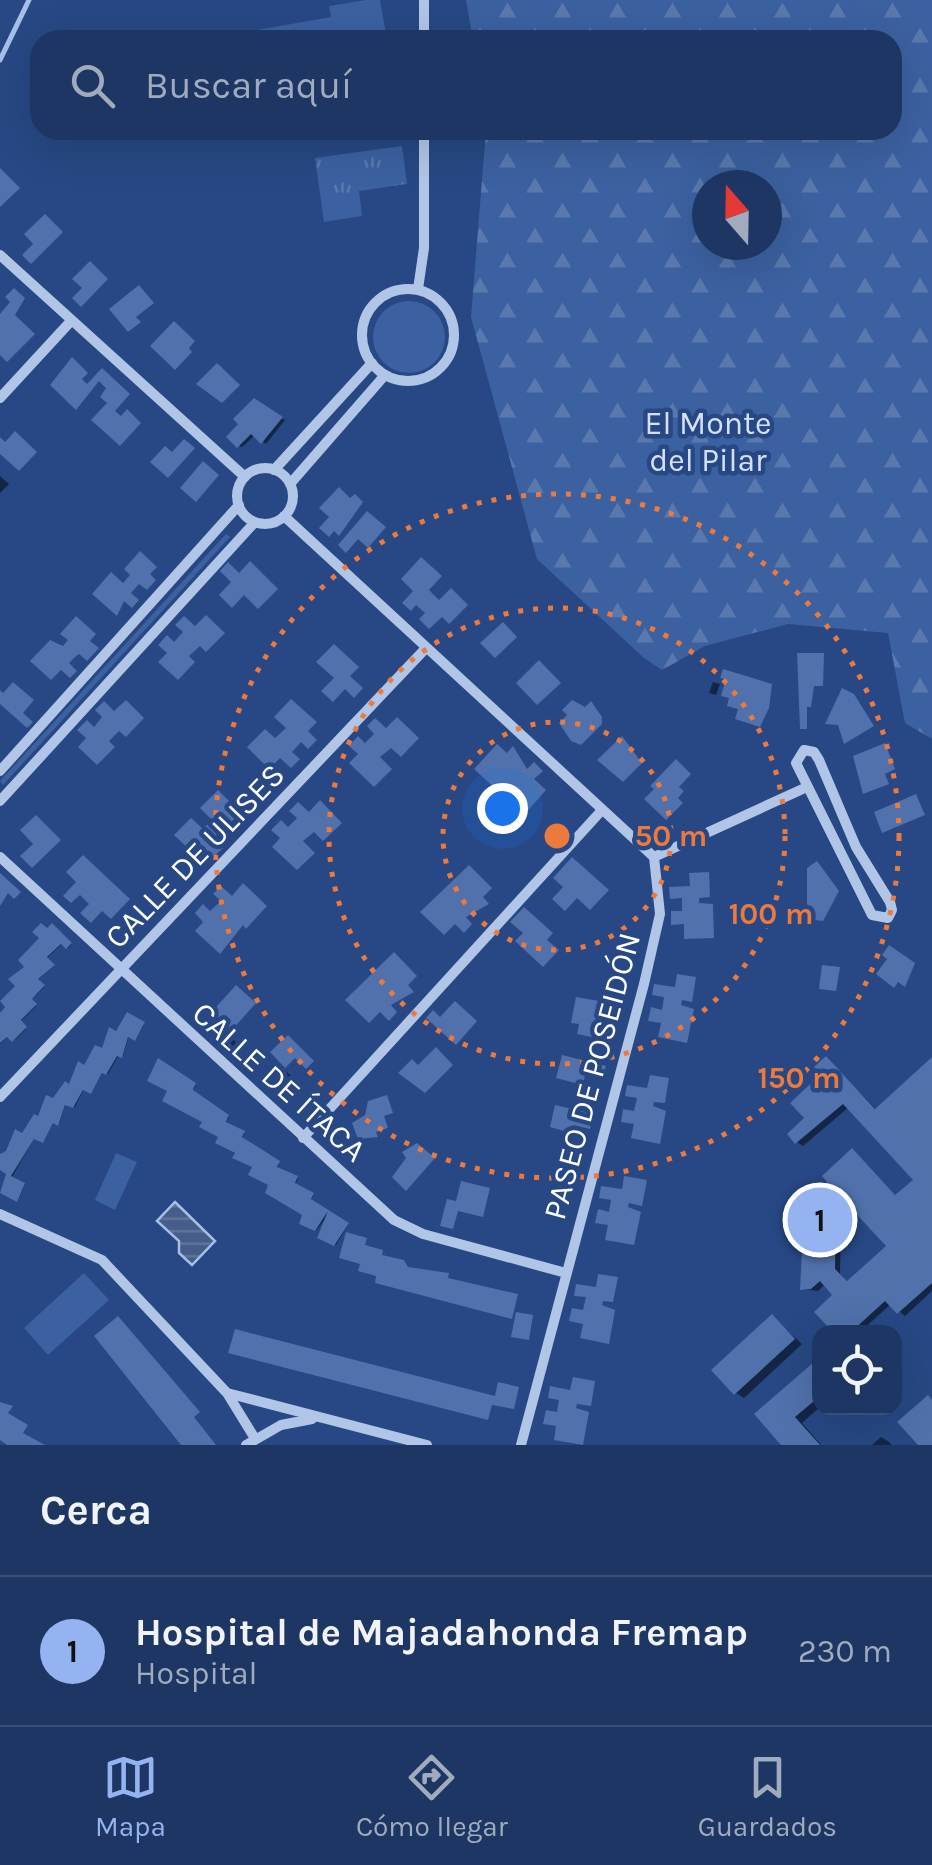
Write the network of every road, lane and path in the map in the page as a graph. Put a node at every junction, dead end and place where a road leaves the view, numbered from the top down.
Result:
1 (424, 0) edge
2 (424, 30) edge
3 (424, 140) edge
4 (0, 255) edge
5 (418, 290) junction
6 (71, 320) junction
7 (372, 363) junction
8 (385, 375) junction
9 (0, 398) edge
10 (274, 470) junction
11 (245, 477) junction
12 (290, 484) junction
13 (239, 505) junction
14 (284, 516) junction
15 (254, 522) junction
16 (426, 648) junction
17 (0, 772) edge
18 (806, 786) junction
19 (0, 801) edge
20 (602, 810) junction
21 (0, 857) edge
22 (654, 857) junction
23 (120, 971) junction
24 (0, 1097) edge
25 (303, 1138) junction
26 (0, 1214) edge
27 (566, 1273) junction
28 (227, 1394) junction
29 (318, 1418) junction
30 (250, 1441) edge
31 (427, 1445) edge
32 (520, 1445) edge

1 - 2 street
3 - 5 street
4 - 6 street
5 - 7 street
5 - 8 street
6 - 9 street
6 - 11 street
7 - 8 street
7 - 10 street
8 - 12 street
10 - 11 street
10 - 12 street
11 - 13 street
12 - 14 street
13 - 15 street
13 - 17 street
14 - 15 street
14 - 16 street
15 - 19 street
16 - 20 street
16 - 23 street, CALLE DE ULISES
18 - 18 street
18 - 22 street
20 - 22 street
20 - 25 street
21 - 23 street, CALLE DE ÍTACA
22 - 27 street, PASEO DE POSEIDÓN
23 - 24 street, CALLE DE ULISES
23 - 25 street, CALLE DE ÍTACA
25 - 27 street, CALLE DE ÍTACA
26 - 28 street
27 - 32 street, PASEO DE POSEIDÓN
28 - 29 street
28 - 30 street
29 - 30 street
29 - 31 street

